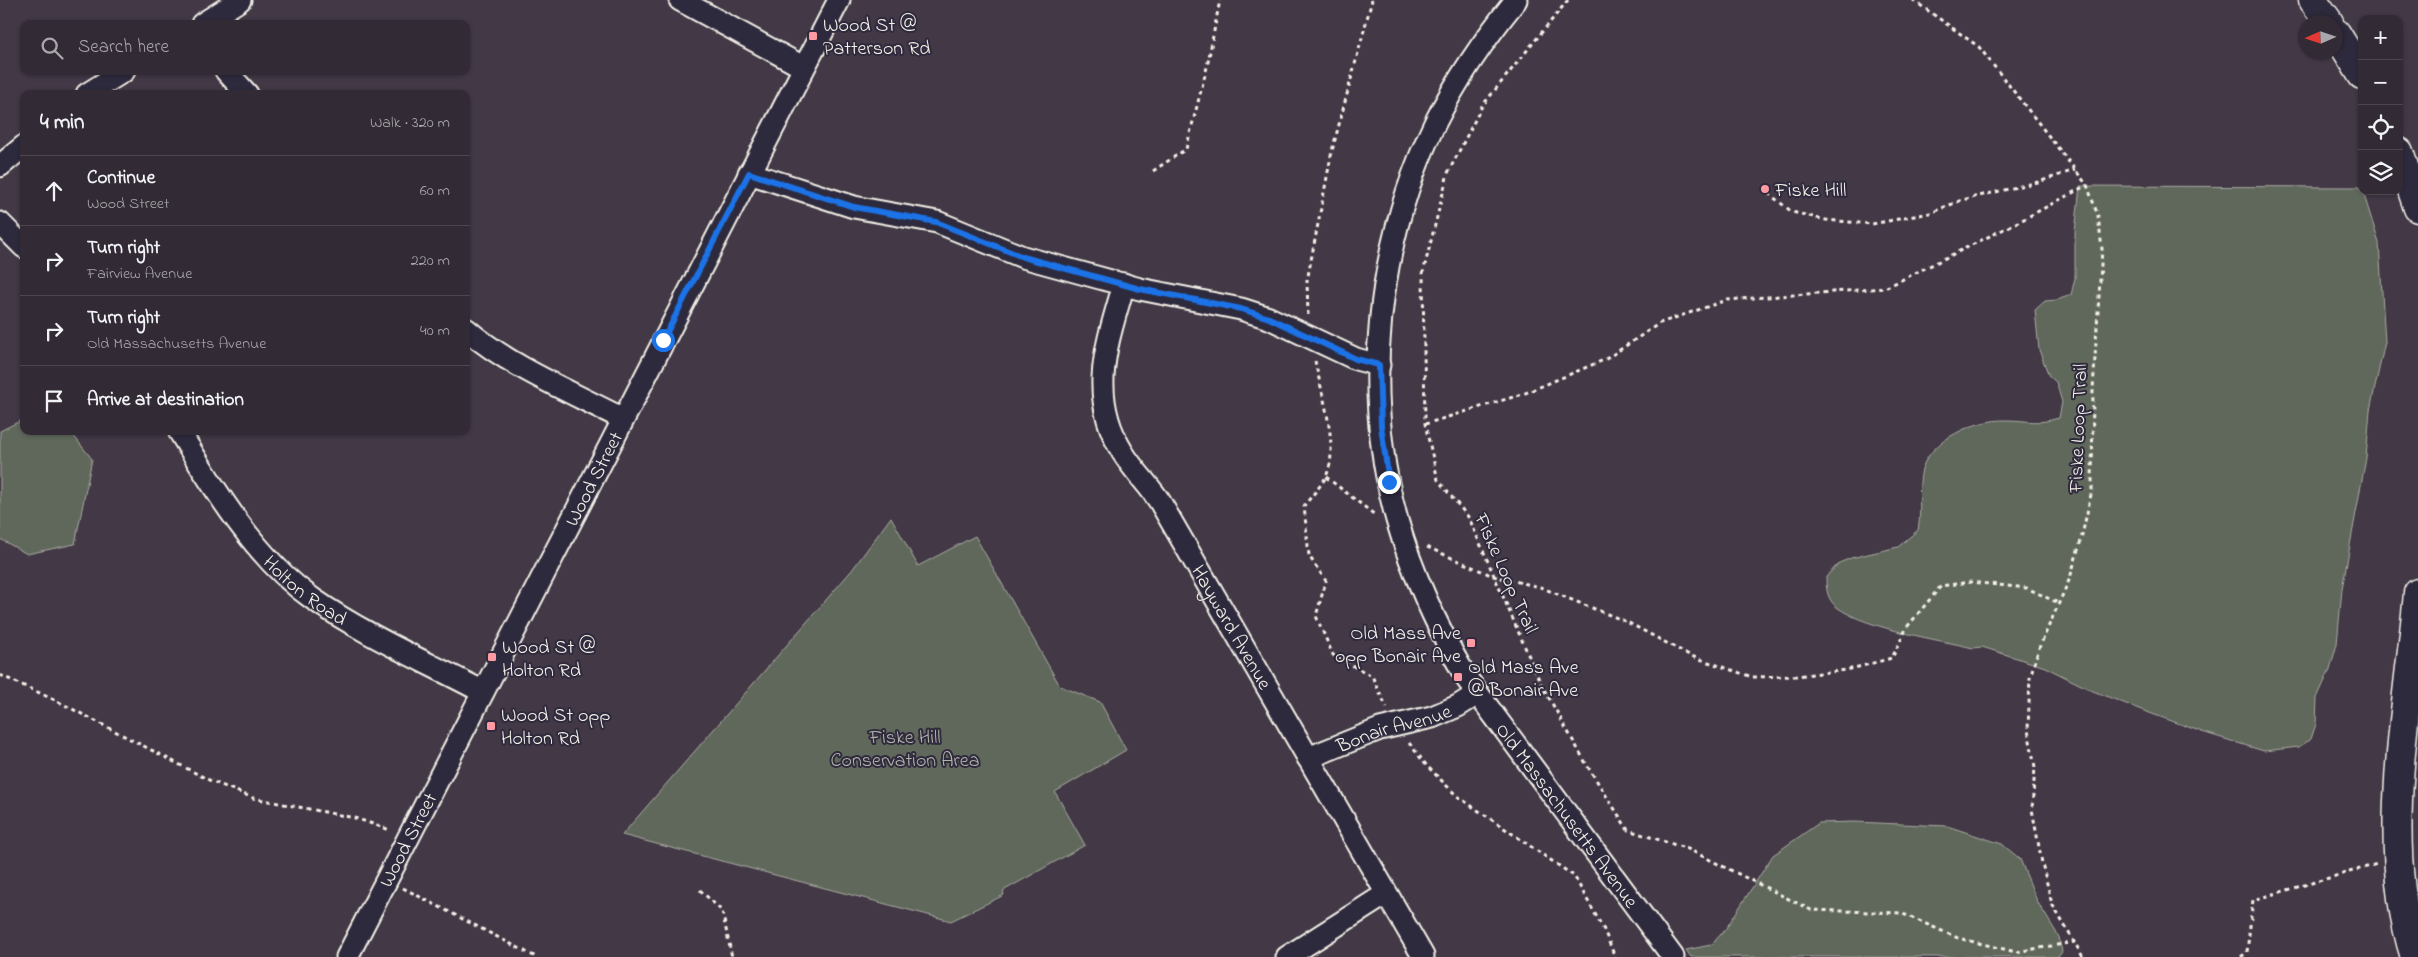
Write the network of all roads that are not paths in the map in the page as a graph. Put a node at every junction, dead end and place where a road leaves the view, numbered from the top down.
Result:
1 (240, 0) edge
2 (680, 0) edge
3 (839, 0) edge
4 (1516, 0) edge
5 (2313, 0) edge
6 (2324, 15) edge
7 (208, 20) edge
8 (2343, 44) edge
9 (803, 67) junction
10 (2358, 69) edge
11 (118, 75) edge
12 (229, 75) edge
13 (94, 90) edge
14 (243, 90) edge
15 (20, 149) edge
16 (2403, 164) edge
17 (0, 166) edge
18 (749, 173) junction
19 (2418, 208) edge
20 (0, 223) edge
21 (20, 242) edge
22 (1124, 284) junction
23 (470, 333) edge
24 (1379, 365) junction
25 (623, 419) junction
26 (182, 435) edge
27 (2418, 593) edge
28 (484, 692) junction
29 (1477, 694) junction
30 (1308, 758) junction
31 (1386, 894) junction
32 (1423, 956) edge
33 (347, 957) edge
34 (1287, 957) edge
35 (1673, 957) edge
36 (2415, 957) edge

1 - 7 street
2 - 9 street
3 - 9 street, Wood Street
4 - 24 street, Old Massachusetts Avenue
5 - 6 main road
8 - 10 main road
9 - 18 street, Wood Street
11 - 13 street
12 - 14 street
15 - 17 street
16 - 19 main road
18 - 22 street
18 - 25 street, Wood Street
20 - 21 street
22 - 24 street
22 - 30 street, Hayward Avenue
23 - 25 street
24 - 29 street, Old Massachusetts Avenue
25 - 28 street, Wood Street
26 - 28 street, Holton Road
27 - 36 main road
28 - 33 street, Wood Street
29 - 30 street, Bonair Avenue
29 - 35 street, Old Massachusetts Avenue
30 - 31 street, Hayward Avenue
31 - 32 street, Hayward Avenue
31 - 34 street

